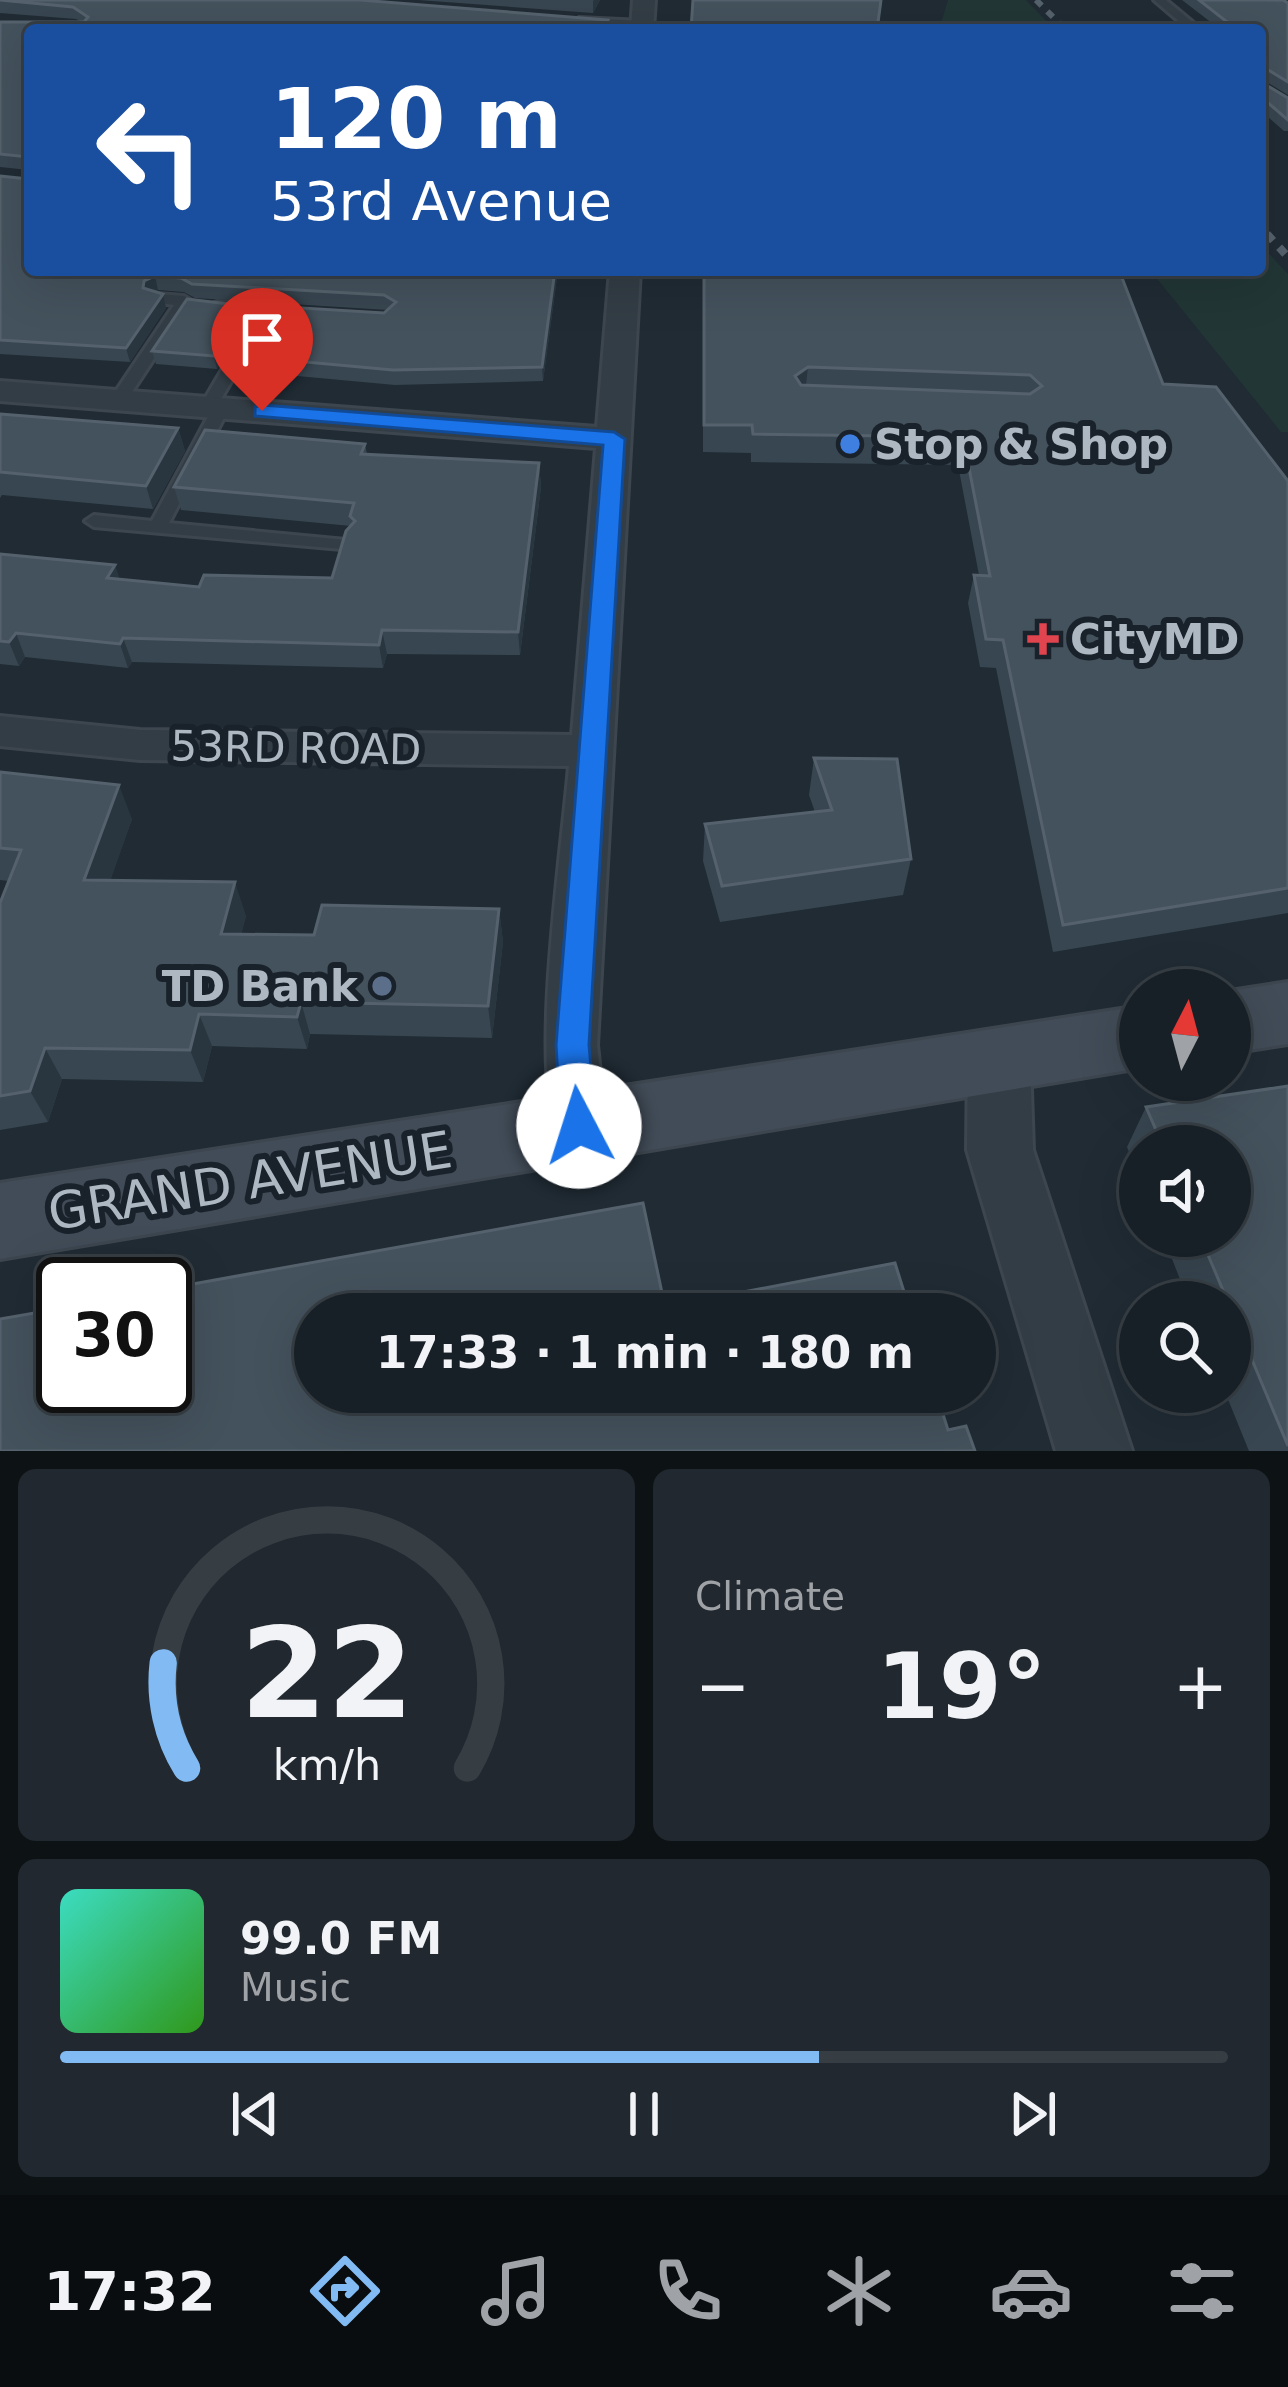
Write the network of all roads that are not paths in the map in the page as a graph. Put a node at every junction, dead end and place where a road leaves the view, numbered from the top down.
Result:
1 (1159, 0) edge
2 (643, 18) edge
3 (577, 20) edge
4 (1189, 24) edge
5 (625, 276) edge
6 (158, 299) edge
7 (199, 306) edge
8 (265, 310) junction
9 (305, 313) edge
10 (0, 391) edge
11 (118, 400) junction
12 (214, 408) junction
13 (614, 439) junction
14 (94, 521) dead end
15 (158, 526) junction
16 (346, 546) edge
17 (0, 731) edge
18 (592, 751) junction
19 (1288, 1013) edge
20 (1251, 1019) edge
21 (1119, 1040) edge
22 (999, 1060) junction
23 (579, 1126) junction
24 (0, 1221) edge
25 (1094, 1451) edge

1 - 4 lane
2 - 3 lane
5 - 13 street
6 - 11 lane
7 - 8 lane
8 - 9 lane
8 - 12 lane
10 - 11 street
11 - 12 street
12 - 13 street
12 - 15 lane
13 - 18 street
14 - 15 lane
15 - 16 lane
17 - 18 street, 53RD ROAD
18 - 23 street
19 - 20 main road
21 - 22 main road, GRAND AVENUE
22 - 23 main road, GRAND AVENUE
22 - 25 street
23 - 24 main road, GRAND AVENUE

